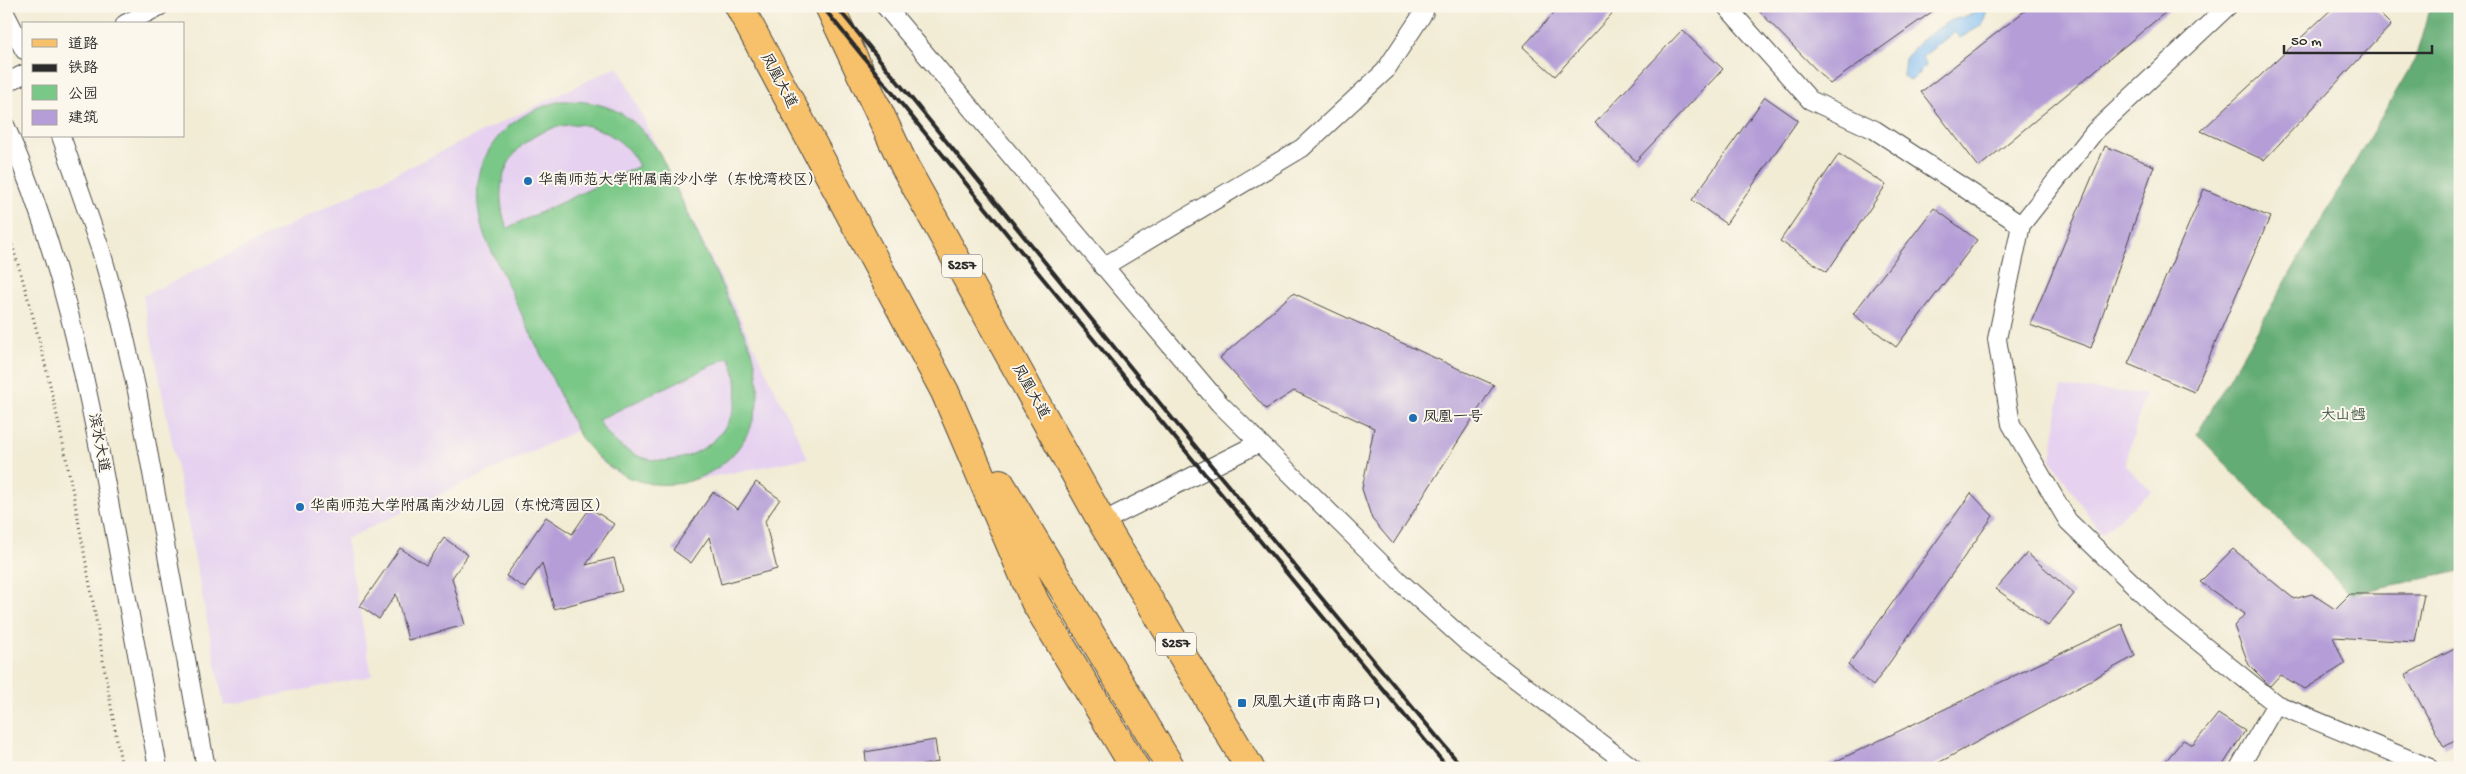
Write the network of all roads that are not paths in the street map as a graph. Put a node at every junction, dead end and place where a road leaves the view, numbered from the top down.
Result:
1 (160, 6) edge
2 (739, 6) edge
3 (829, 6) edge
4 (885, 6) edge
5 (1422, 6) edge
6 (1726, 6) edge
7 (2228, 6) edge
8 (6, 15) edge
9 (129, 22) edge
10 (22, 46) edge
11 (22, 75) edge
12 (6, 83) edge
13 (6, 127) edge
14 (62, 138) edge
15 (2021, 225) junction
16 (1103, 267) junction
17 (945, 392) junction
18 (1259, 443) junction
19 (1102, 522) junction
20 (2276, 704) junction
21 (158, 768) edge
22 (206, 768) edge
23 (1135, 768) edge
24 (1171, 768) edge
25 (1250, 768) edge
26 (1633, 768) edge
27 (2239, 768) edge
28 (2430, 768) edge

1 - 9 street
2 - 17 main road, 凤凰大道
3 - 19 main road, 凤凰大道 / S257
4 - 16 street
5 - 16 street
6 - 15 street
7 - 15 street
8 - 10 street
11 - 12 street
13 - 21 street, 滨水大道
14 - 22 street
15 - 20 street
16 - 18 street
17 - 23 main road, 凤凰大道
17 - 24 main road
18 - 19 street
18 - 26 street
19 - 25 main road, 凤凰大道 / S257
20 - 27 street
20 - 28 street

